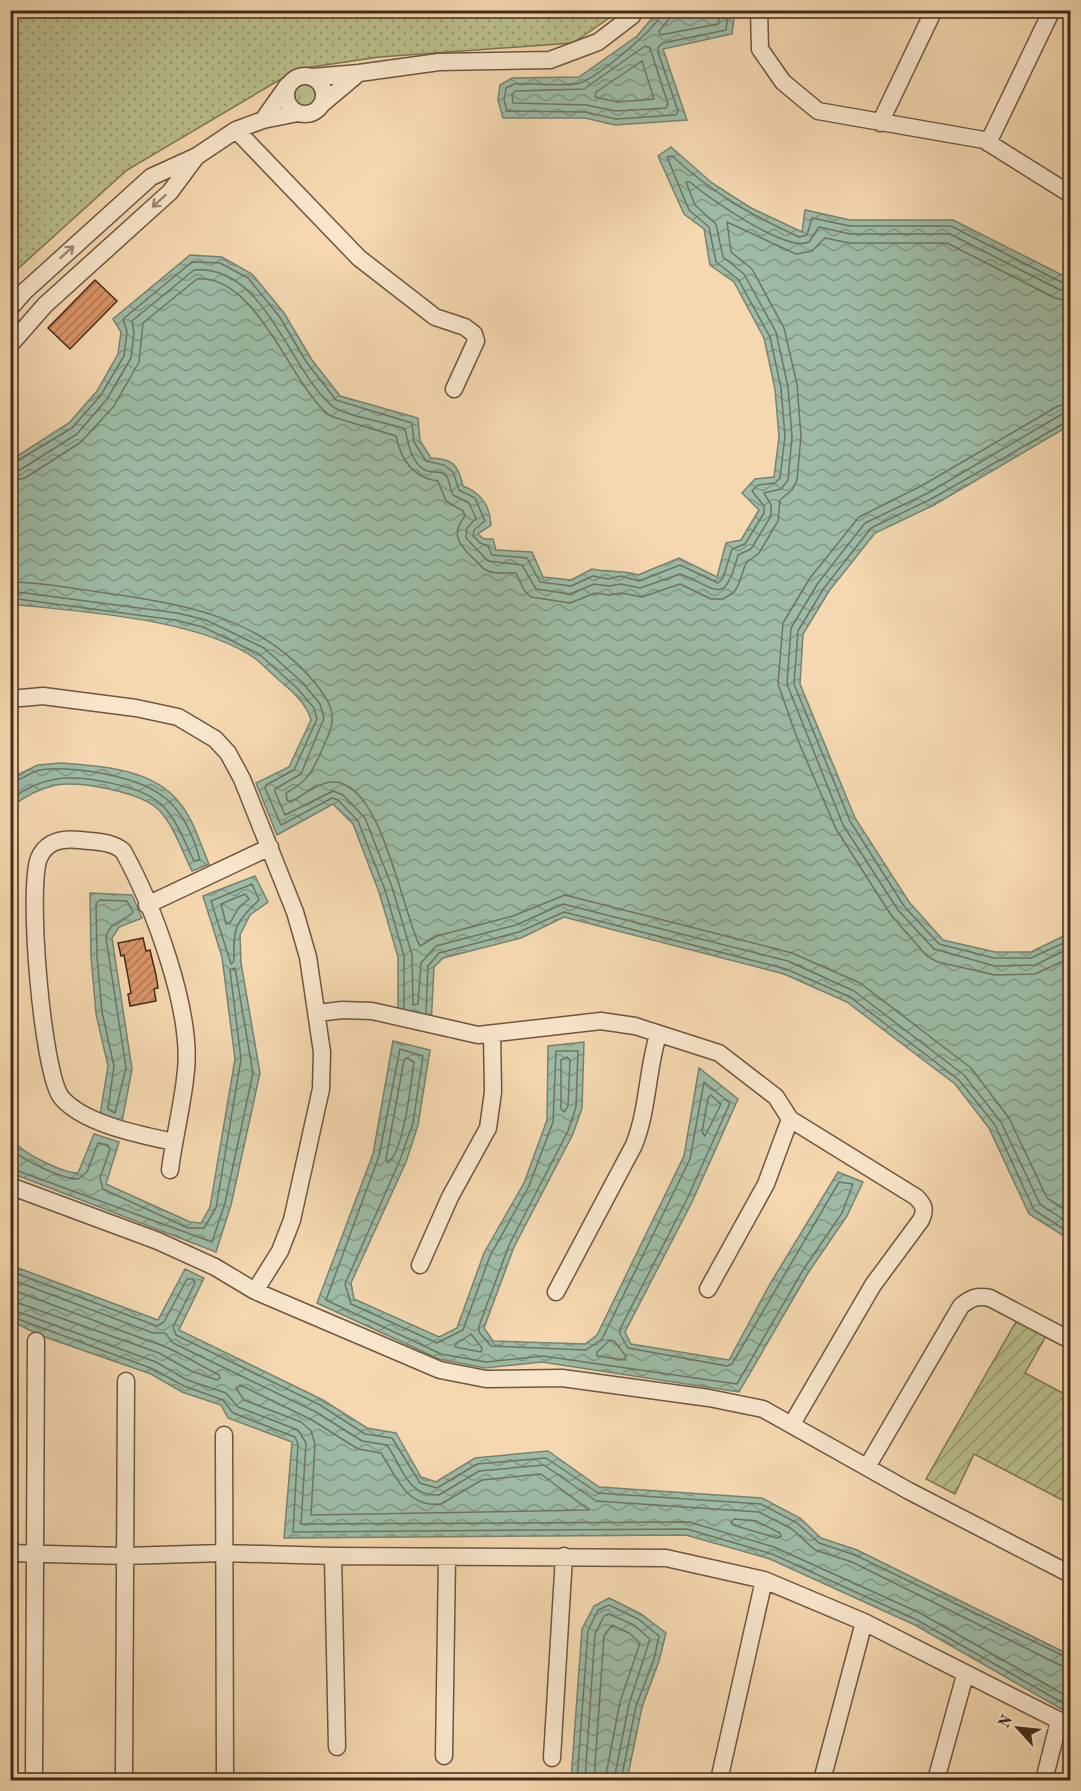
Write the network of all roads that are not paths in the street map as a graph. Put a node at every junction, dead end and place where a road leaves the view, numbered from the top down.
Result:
1 (635, 10) edge
2 (759, 10) edge
3 (934, 10) edge
4 (1052, 10) edge
5 (359, 74) junction
6 (312, 77) junction
7 (288, 85) junction
8 (321, 105) junction
9 (298, 114) junction
10 (263, 120) junction
11 (880, 123) junction
12 (236, 130) junction
13 (988, 143) junction
14 (197, 156) junction
15 (1071, 194) edge
16 (39, 278) junction
17 (10, 290) edge
18 (10, 308) edge
19 (17, 325) edge
20 (10, 345) edge
21 (454, 389) dead end
22 (10, 699) edge
23 (270, 847) junction
24 (147, 905) junction
25 (318, 1013) junction
26 (492, 1034) junction
27 (658, 1035) junction
28 (790, 1119) junction
29 (174, 1142) junction
30 (170, 1170) dead end
31 (10, 1185) edge
32 (420, 1264) dead end
33 (708, 1289) dead end
34 (255, 1290) junction
35 (556, 1292) dead end
36 (1071, 1340) edge
37 (36, 1341) dead end
38 (126, 1381) dead end
39 (792, 1424) junction
40 (224, 1435) dead end
41 (867, 1467) junction
42 (33, 1552) junction
43 (10, 1553) edge
44 (224, 1553) junction
45 (124, 1556) junction
46 (333, 1556) junction
47 (564, 1556) junction
48 (447, 1557) junction
49 (1071, 1574) edge
50 (764, 1580) junction
51 (864, 1622) junction
52 (965, 1675) junction
53 (1065, 1723) edge
54 (338, 1747) dead end
55 (444, 1756) dead end
56 (552, 1758) dead end
57 (124, 1776) dead end
58 (34, 1777) dead end
59 (225, 1780) edge
60 (719, 1780) edge
61 (822, 1780) edge
62 (936, 1780) edge
63 (1044, 1780) edge

1 - 5 street
2 - 11 street
3 - 11 street
4 - 13 street
5 - 6 street
5 - 8 street
6 - 7 street
6 - 8 street
7 - 9 street
7 - 10 street
8 - 9 street
9 - 10 street
10 - 12 street
11 - 13 street
12 - 14 street
12 - 21 street
13 - 15 street
16 -> 14 street
14 -> 19 street
16 - 17 street
16 - 18 street
19 - 20 street
22 - 23 street
23 - 24 street
23 - 25 street
24 - 29 street
24 - 29 street
25 - 26 street
25 - 34 street
26 - 27 street
26 - 32 street
27 - 28 street
27 - 35 street
28 - 33 street
28 - 39 street
29 - 30 street
31 - 34 street
34 - 39 street
36 - 41 street
37 - 42 street
38 - 45 street
39 - 41 street
40 - 44 street
41 - 49 street
42 - 43 street
42 - 45 street
42 - 58 street
44 - 45 street
44 - 46 street
44 - 59 street
45 - 57 street
46 - 48 street
46 - 54 street
47 - 48 street
47 - 50 street
47 - 56 street
48 - 55 street
50 - 51 street
50 - 60 street
51 - 52 street
51 - 61 street
52 - 53 street
52 - 62 street
53 - 63 street

